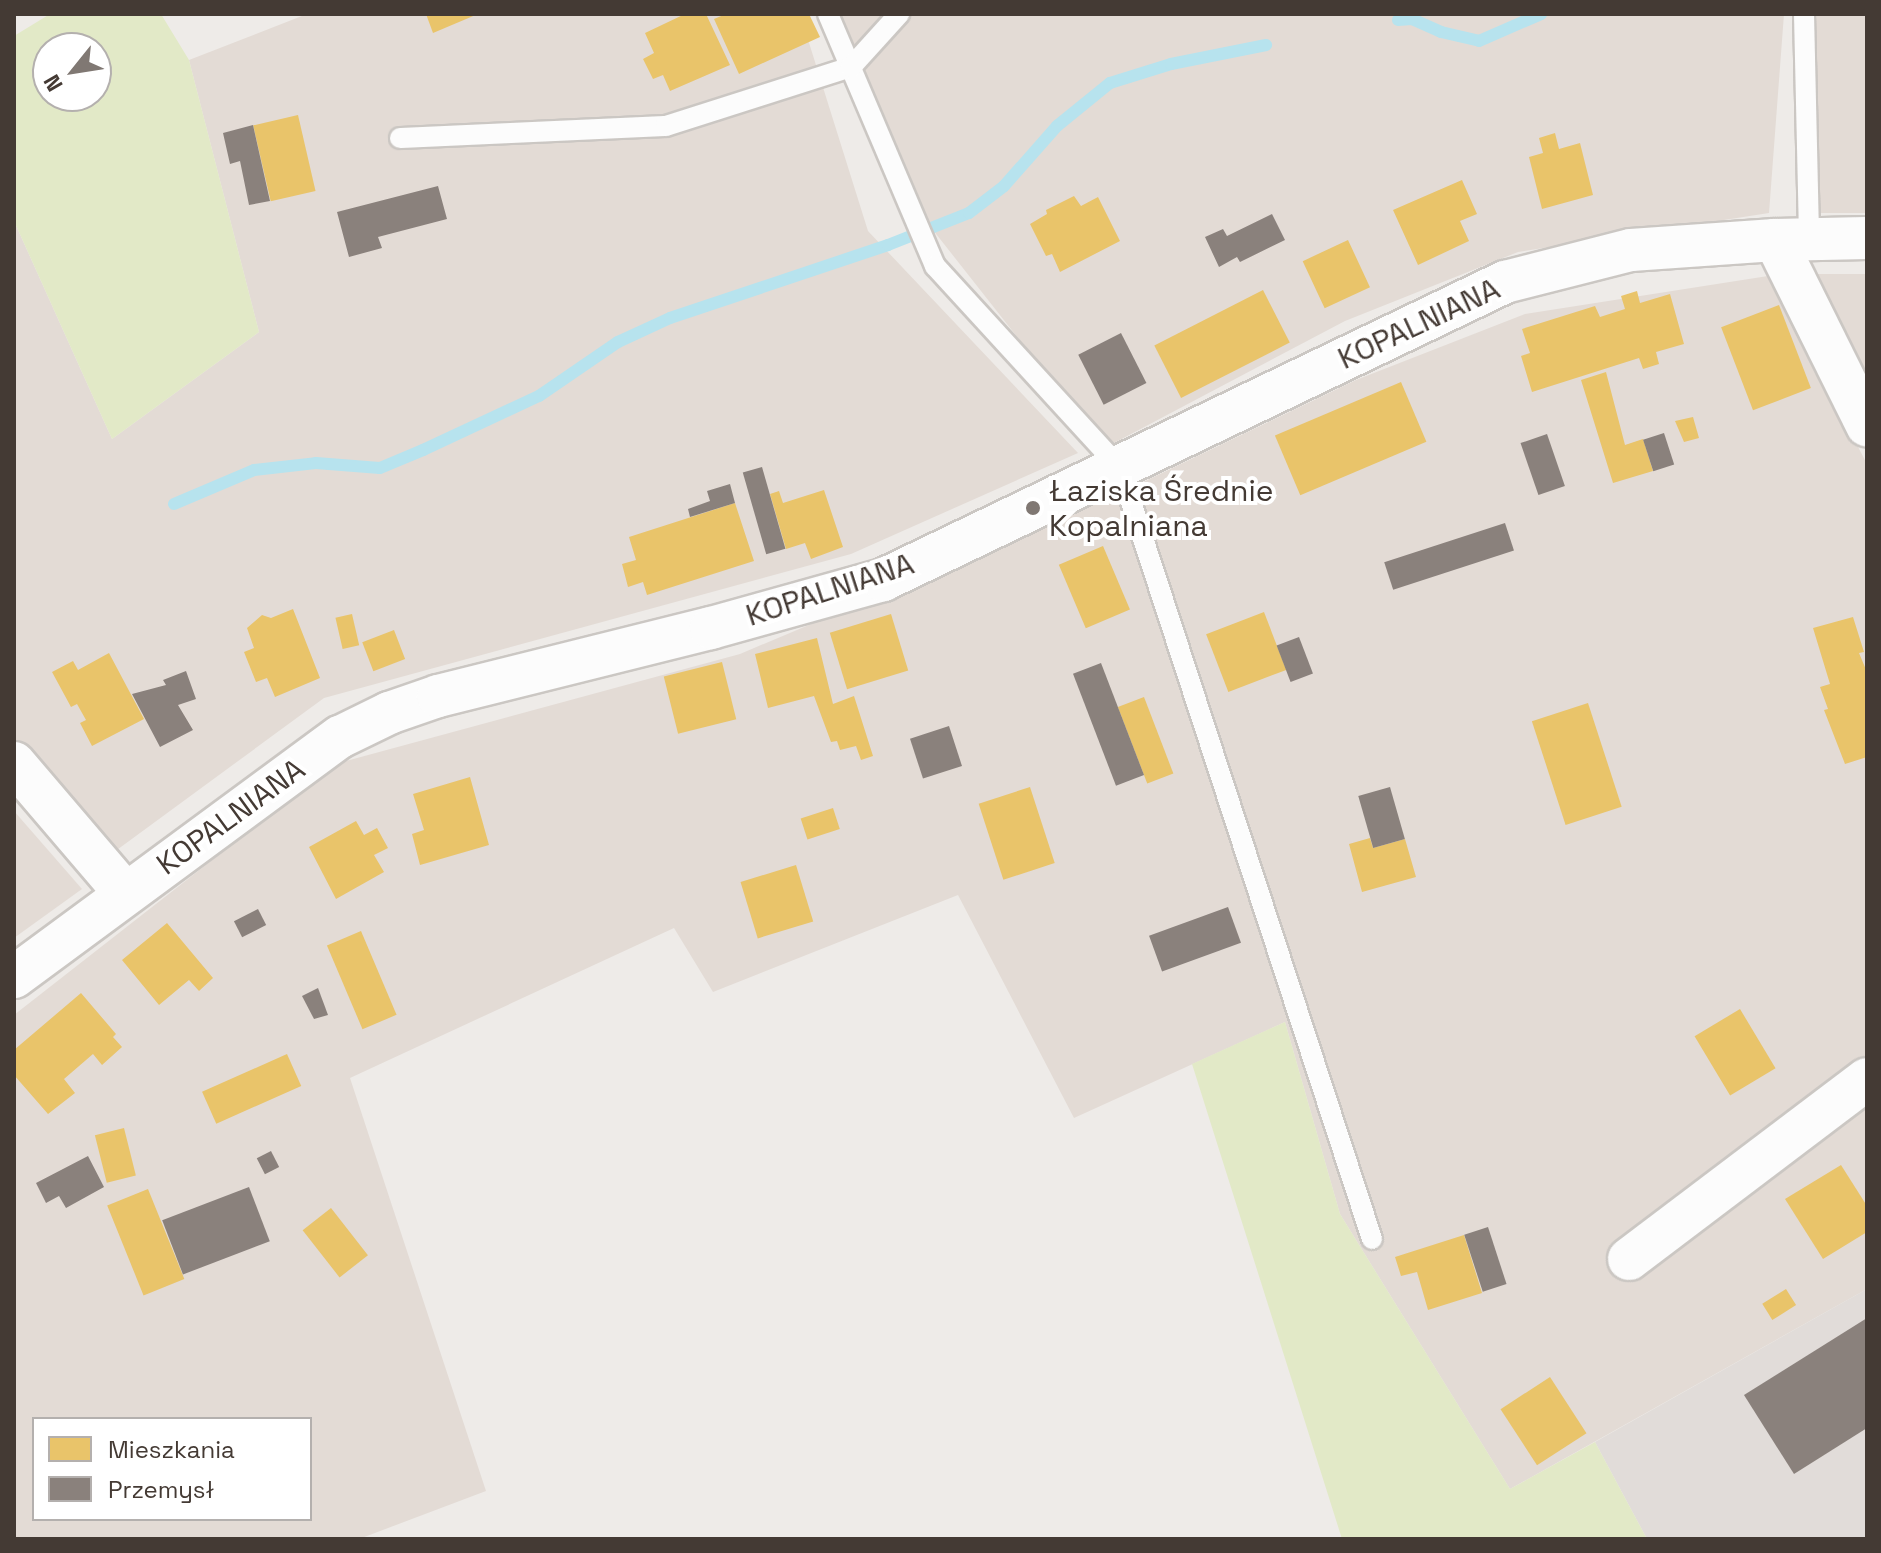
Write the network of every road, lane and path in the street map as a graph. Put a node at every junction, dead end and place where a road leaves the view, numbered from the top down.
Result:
1 (828, 14) edge
2 (899, 14) edge
3 (1804, 14) edge
4 (851, 67) junction
5 (400, 138) dead end
6 (1867, 238) edge
7 (1792, 239) junction
8 (1867, 425) edge
9 (1120, 468) junction
10 (14, 763) edge
11 (125, 893) junction
12 (14, 977) edge
13 (1867, 1079) edge
14 (1372, 1239) dead end
15 (1629, 1259) dead end

1 - 4 lane
2 - 4 lane
3 - 7 lane
4 - 5 lane
4 - 9 lane
6 - 7 street, KOPALNIANA
7 - 8 street
7 - 9 street, KOPALNIANA
9 - 11 street, KOPALNIANA
9 - 14 lane
10 - 11 street
11 - 12 street, KOPALNIANA
13 - 15 street

